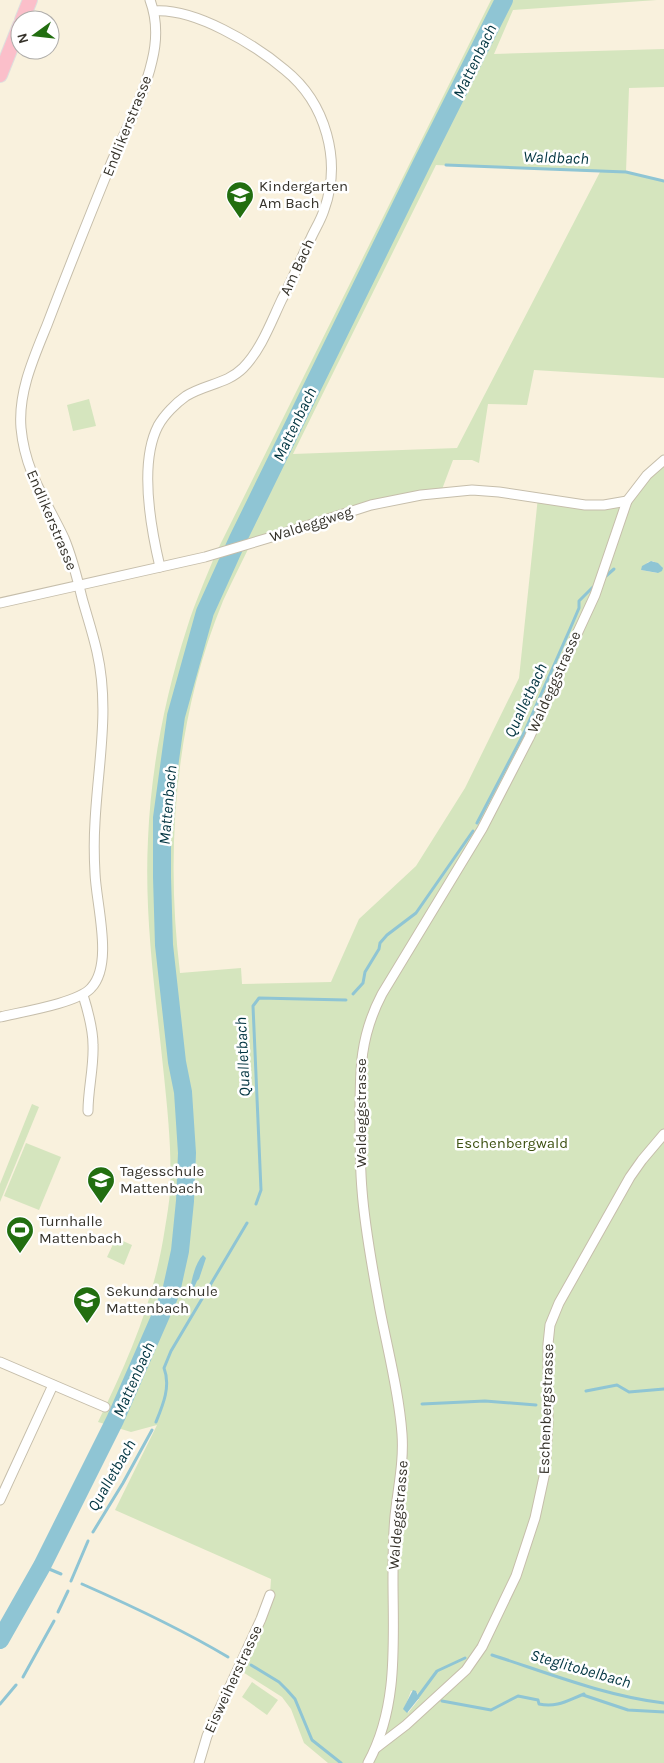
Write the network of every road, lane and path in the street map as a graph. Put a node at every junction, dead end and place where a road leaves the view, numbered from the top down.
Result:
1 (150, 0) edge
2 (154, 10) junction
3 (10, 50) edge
4 (0, 75) edge
5 (664, 460) edge
6 (627, 501) junction
7 (160, 567) junction
8 (79, 586) junction
9 (0, 603) edge
10 (83, 995) junction
11 (0, 1017) edge
12 (88, 1111) dead end
13 (664, 1134) edge
14 (0, 1362) edge
15 (53, 1385) junction
16 (105, 1407) dead end
17 (0, 1500) edge
18 (270, 1595) dead end
19 (376, 1748) junction
20 (199, 1763) edge
21 (368, 1763) edge

1 - 2 street, Endlikerstrasse
2 - 7 street, Am Bach
2 - 8 street, Endlikerstrasse
3 - 4 main road
5 - 6 street, Waldeggstrasse
6 - 7 street, Waldeggweg
6 - 19 street, Waldeggstrasse
7 - 8 street, Waldeggweg
8 - 9 street, Waldeggweg
8 - 10 street, Endlikerstrasse
10 - 11 street
10 - 12 street
13 - 19 street, Eschenbergstrasse
14 - 15 street
15 - 16 street
15 - 17 street
18 - 20 street, Eisweiherstrasse
19 - 21 street

